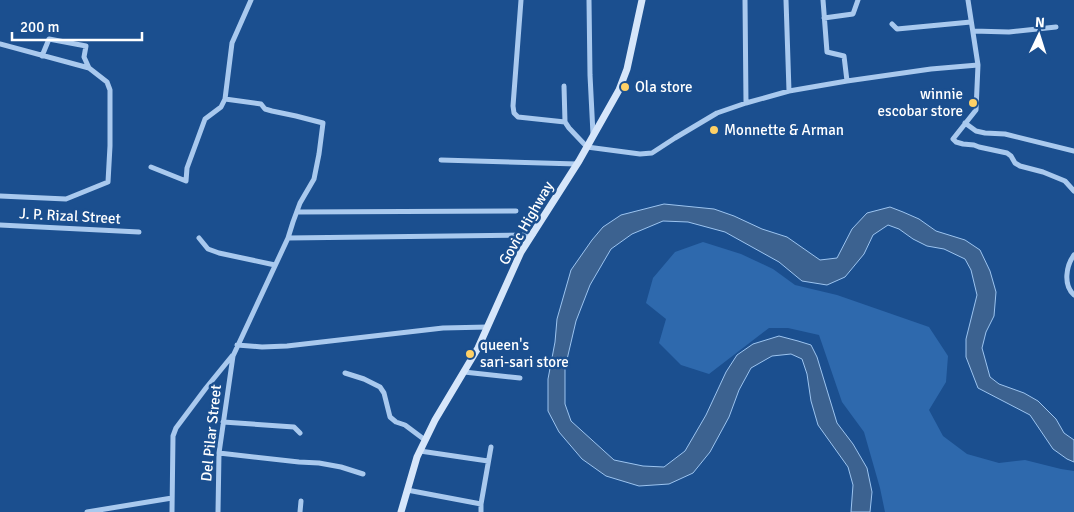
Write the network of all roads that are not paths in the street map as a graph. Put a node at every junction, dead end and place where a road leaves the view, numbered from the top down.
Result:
1 (251, 0) edge
2 (521, 0) edge
3 (589, 0) edge
4 (642, 0) edge
5 (745, 0) edge
6 (786, 0) edge
7 (823, 0) edge
8 (858, 0) edge
9 (968, 0) edge
10 (824, 18) junction
11 (972, 22) junction
12 (892, 24) dead end
13 (1056, 27) dead end
14 (973, 31) junction
15 (0, 44) edge
16 (42, 56) junction
17 (978, 65) junction
18 (89, 68) junction
19 (847, 81) junction
20 (564, 86) dead end
21 (789, 91) junction
22 (225, 99) junction
23 (746, 104) junction
24 (565, 122) junction
25 (965, 123) junction
26 (594, 136) junction
27 (587, 147) junction
28 (1074, 151) edge
29 (441, 160) dead end
30 (577, 164) junction
31 (151, 167) dead end
32 (1074, 190) edge
33 (0, 196) edge
34 (516, 210) dead end
35 (297, 212) junction
36 (0, 225) edge
37 (138, 232) dead end
38 (533, 235) junction
39 (199, 238) dead end
40 (288, 238) junction
41 (1074, 254) edge
42 (275, 265) junction
43 (1074, 295) edge
44 (488, 327) junction
45 (237, 345) junction
46 (233, 356) junction
47 (464, 372) junction
48 (345, 373) dead end
49 (520, 378) dead end
50 (223, 422) junction
51 (300, 433) dead end
52 (425, 440) junction
53 (491, 447) dead end
54 (420, 451) junction
55 (219, 453) junction
56 (488, 460) junction
57 (363, 474) dead end
58 (407, 490) junction
59 (172, 498) junction
60 (301, 501) dead end
61 (133, 504) junction
62 (481, 504) junction
63 (89, 512) edge
64 (133, 512) edge
65 (172, 512) edge
66 (218, 512) edge
67 (300, 512) edge
68 (401, 512) edge
69 (481, 512) edge

1 - 22 street
2 - 24 street
3 - 26 street
4 - 26 main road, Govic Highway
5 - 23 street
6 - 21 street
7 - 10 street
8 - 10 street
9 - 11 street
10 - 19 street
11 - 12 street
11 - 14 street
13 - 14 street
14 - 17 street
15 - 16 street
16 - 18 street
16 - 18 street
17 - 19 street
17 - 25 street
18 - 33 street
19 - 21 street
20 - 24 street
21 - 23 street
22 - 31 street
22 - 35 street
23 - 27 street
24 - 27 street
25 - 28 street
25 - 32 street
26 - 27 main road, Govic Highway
27 - 30 main road, Govic Highway
29 - 30 street
30 - 38 main road, Govic Highway
34 - 35 street
35 - 40 street
36 - 37 street, J. P. Rizal Street
38 - 40 street
38 - 44 main road, Govic Highway
39 - 42 street
40 - 42 street
41 - 43 street
42 - 45 street
44 - 45 street
44 - 47 main road, Govic Highway
45 - 46 street
46 - 50 street, Del Pilar Street
46 - 59 street
47 - 49 street
47 - 52 main road, Govic Highway
48 - 52 street
50 - 51 street
50 - 55 street, Del Pilar Street
52 - 54 main road, Govic Highway
53 - 56 street
54 - 56 street
54 - 58 main road, Govic Highway
55 - 57 street
55 - 66 street, Del Pilar Street
56 - 62 street
58 - 62 street
58 - 68 main road, Govic Highway
59 - 61 street
59 - 65 street
60 - 67 street
61 - 63 street
61 - 64 street
62 - 69 street

